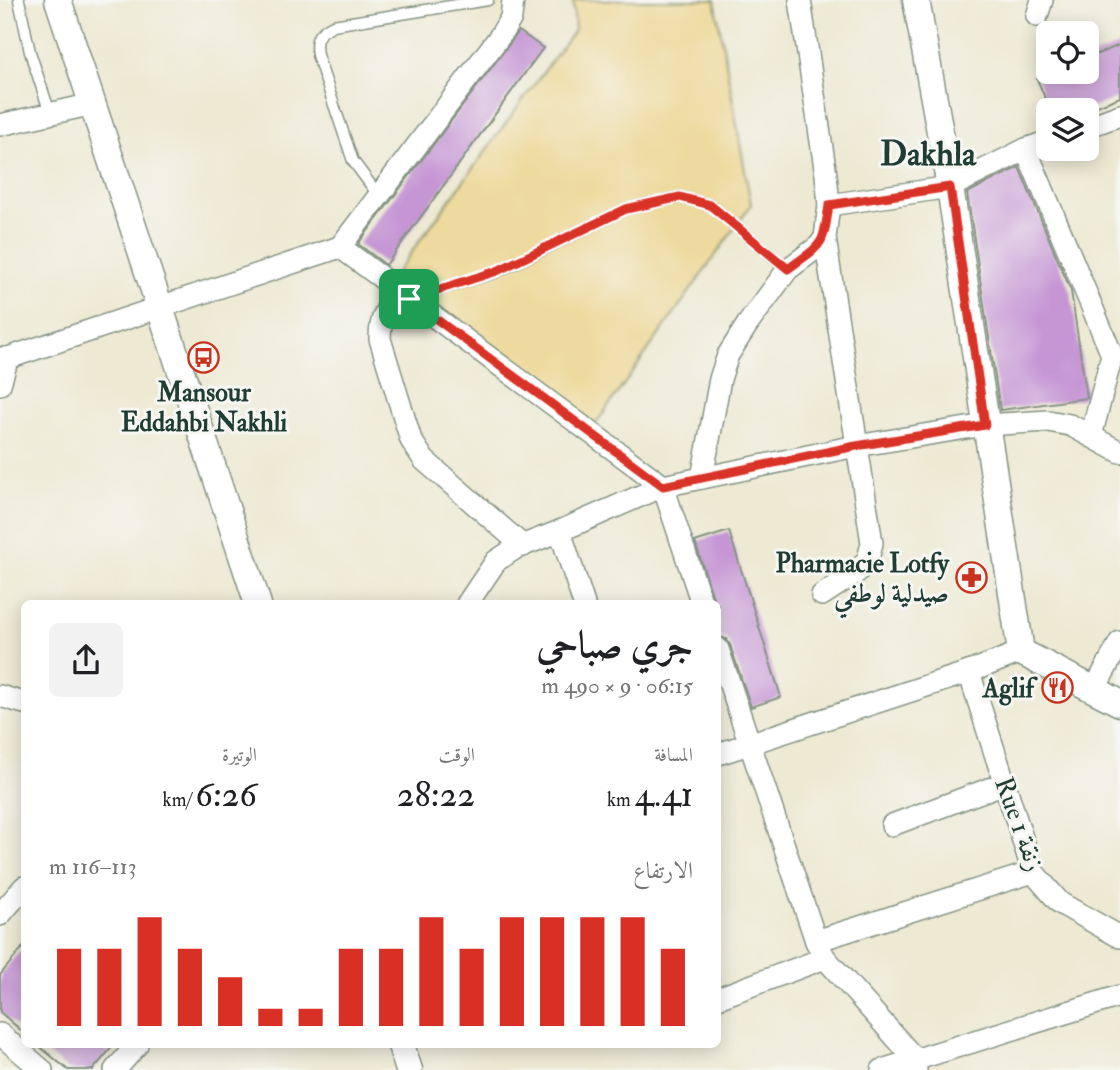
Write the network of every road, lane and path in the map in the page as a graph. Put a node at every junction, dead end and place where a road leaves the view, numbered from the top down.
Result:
1 (19, 0) edge
2 (58, 0) edge
3 (488, 0) edge
4 (513, 0) edge
5 (800, 0) edge
6 (916, 0) edge
7 (93, 104) junction
8 (50, 113) junction
9 (1120, 116) edge
10 (1099, 123) edge
11 (0, 125) edge
12 (1036, 145) edge
13 (1026, 149) junction
14 (950, 187) junction
15 (379, 196) junction
16 (829, 205) junction
17 (825, 238) junction
18 (340, 247) junction
19 (788, 269) junction
20 (405, 295) junction
21 (160, 306) junction
22 (1116, 353) edge
23 (4, 358) edge
24 (0, 384) edge
25 (985, 425) junction
26 (1091, 436) junction
27 (856, 446) junction
28 (1120, 452) edge
29 (702, 478) junction
30 (663, 486) junction
31 (560, 531) junction
32 (523, 546) junction
33 (822, 595) dead end
34 (257, 600) edge
35 (470, 600) edge
36 (583, 600) edge
37 (701, 600) edge
38 (1120, 642) edge
39 (1021, 652) junction
40 (721, 658) edge
41 (969, 672) junction
42 (1094, 690) junction
43 (0, 696) edge
44 (21, 702) edge
45 (1120, 703) edge
46 (749, 744) junction
47 (721, 753) edge
48 (1005, 783) junction
49 (892, 825) dead end
50 (1033, 872) junction
51 (21, 896) edge
52 (0, 915) edge
53 (1120, 937) edge
54 (820, 949) junction
55 (1120, 996) edge
56 (721, 997) edge
57 (0, 1034) edge
58 (134, 1048) edge
59 (402, 1048) edge
60 (915, 1064) edge
61 (42, 1070) edge
62 (115, 1070) edge
63 (409, 1070) edge
64 (882, 1070) edge

1 - 8 lane
2 - 7 street
3 - 15 lane
4 - 15 street
5 - 16 street
6 - 14 street
7 - 8 street
7 - 21 street
8 - 11 street
9 - 10 street
12 - 13 street
13 - 14 street
13 - 22 street
14 - 16 street
14 - 25 street
15 - 18 street
16 - 17 street
17 - 19 street
17 - 27 street
18 - 20 street
18 - 21 street
19 - 20 lane
19 - 29 street
20 - 30 street
20 - 32 street
21 - 23 street
21 - 34 street
22 - 26 street
23 - 24 street
25 - 26 street
25 - 27 street
25 - 39 street
26 - 28 street
27 - 29 street
27 - 33 street
29 - 30 street
30 - 31 street
30 - 37 street
31 - 32 street
31 - 36 street
32 - 35 street
38 - 42 street
39 - 41 street
39 - 42 street
40 - 46 street
41 - 46 street
41 - 48 street, Rue 1 زنقة
42 - 45 street
43 - 44 street
46 - 47 street
46 - 54 street
48 - 49 street
48 - 50 street, Rue 1 زنقة
50 - 53 street, Rue 1 زنقة
50 - 54 street
51 - 52 street
54 - 56 street
54 - 60 street
55 - 60 street
57 - 61 street
58 - 62 street
59 - 63 street
60 - 64 street

